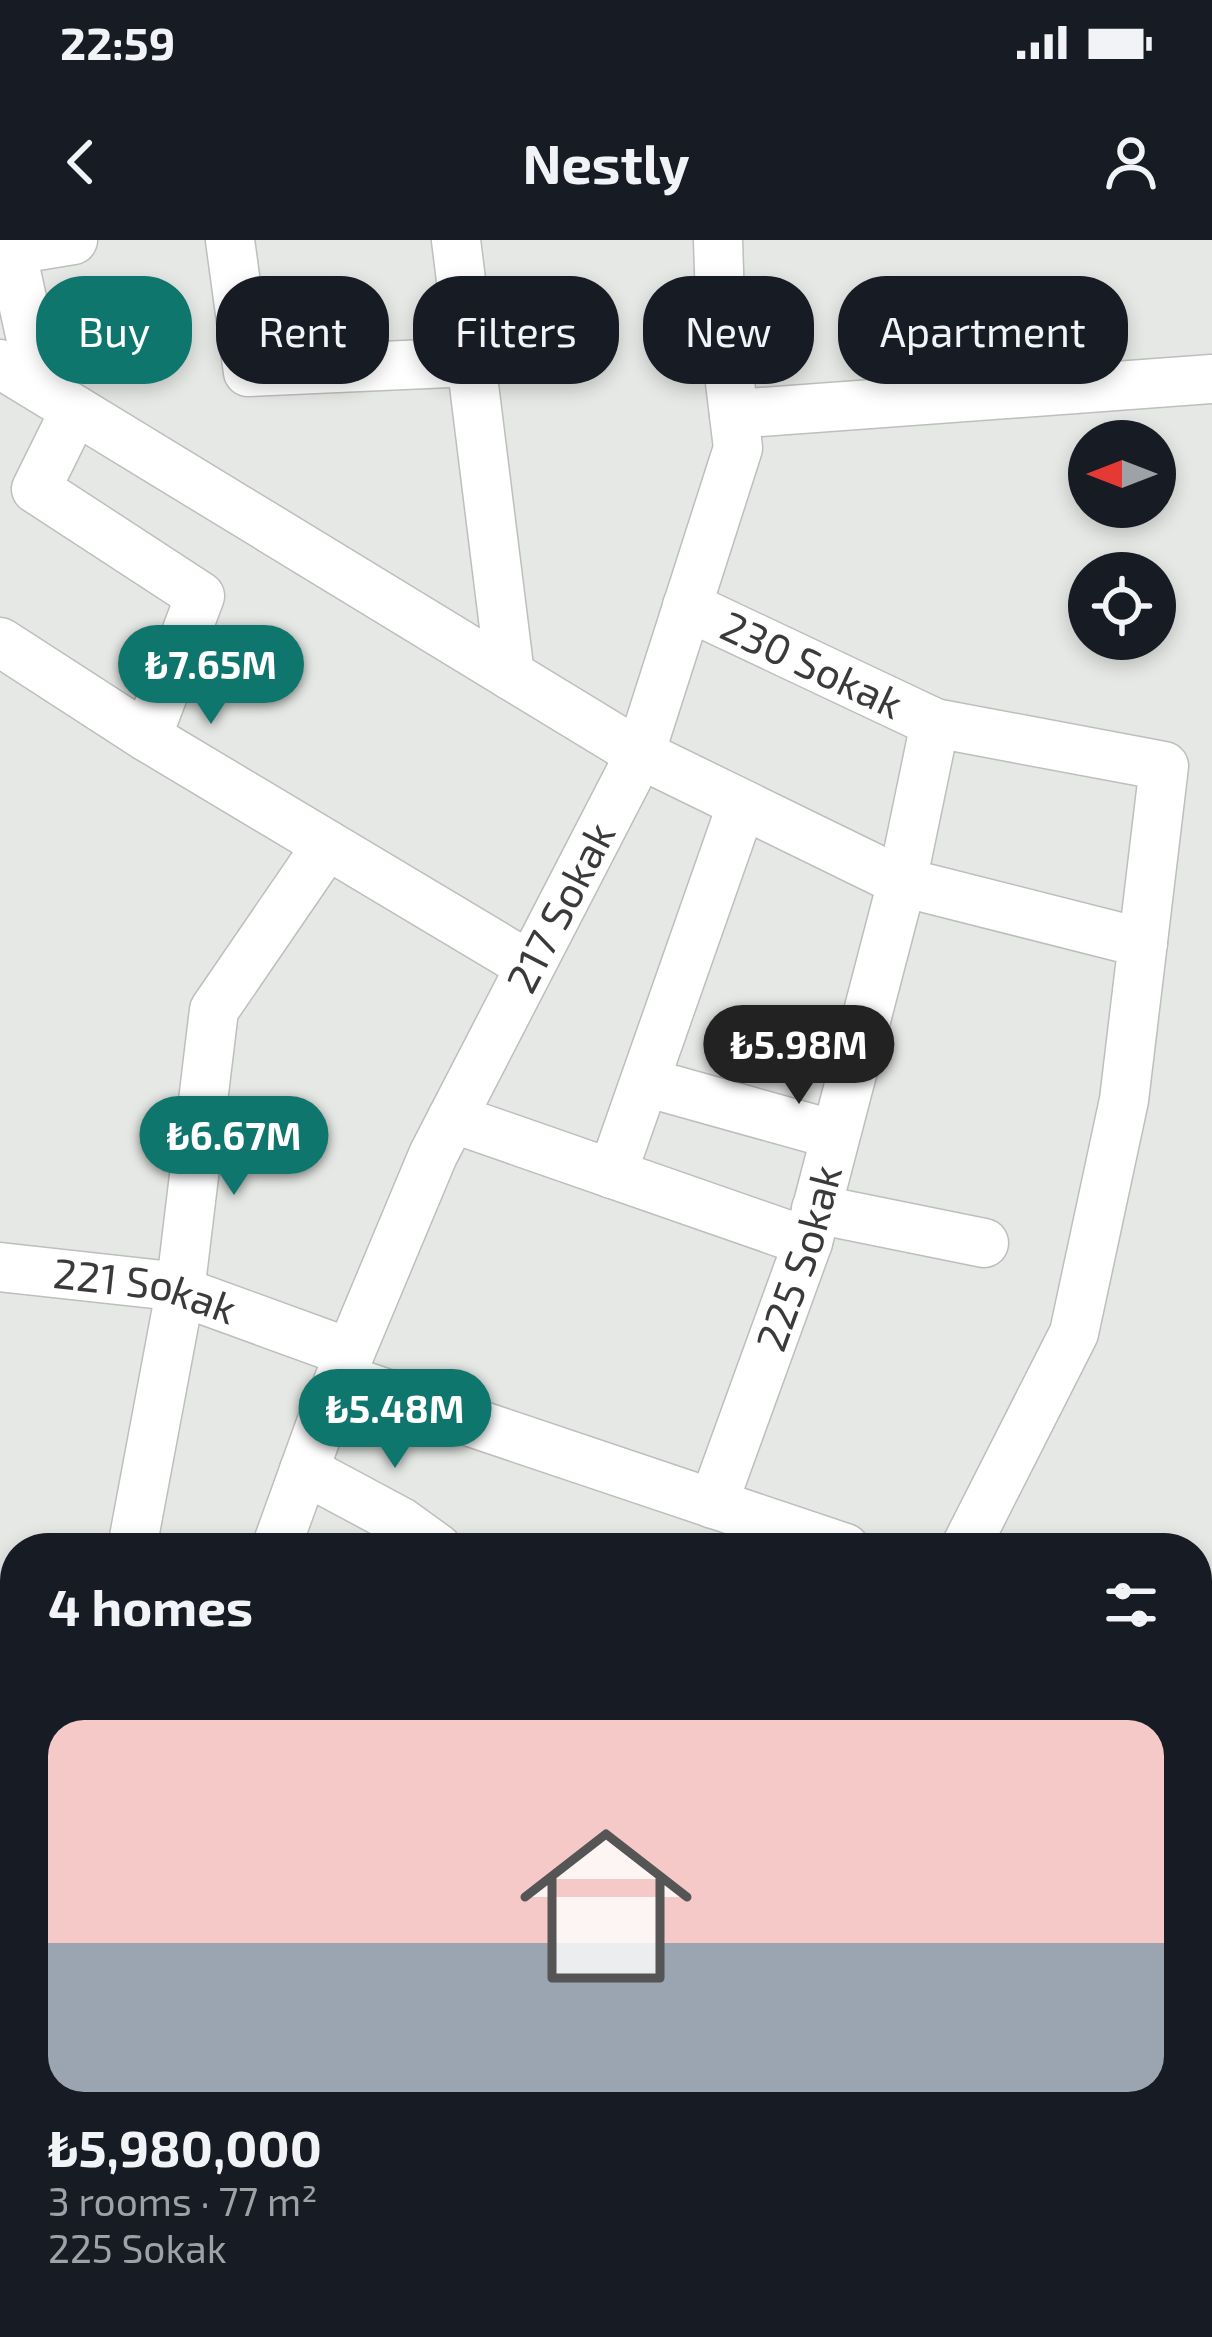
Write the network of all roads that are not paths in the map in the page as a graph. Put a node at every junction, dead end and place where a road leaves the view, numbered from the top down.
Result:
1 (73, 240) edge
2 (230, 240) edge
3 (456, 240) edge
4 (718, 240) edge
5 (11, 245) edge
6 (460, 276) edge
7 (0, 364) edge
8 (413, 365) edge
9 (1212, 379) edge
10 (474, 384) edge
11 (58, 399) junction
12 (734, 414) junction
13 (687, 606) junction
14 (0, 643) edge
15 (510, 675) junction
16 (934, 724) junction
17 (147, 737) junction
18 (640, 754) junction
19 (742, 804) junction
20 (327, 845) junction
21 (902, 882) junction
22 (1143, 943) junction
23 (530, 966) junction
24 (645, 1082) junction
25 (452, 1118) junction
26 (835, 1136) junction
27 (612, 1174) junction
28 (812, 1226) junction
29 (984, 1244) dead end
30 (0, 1267) edge
31 (180, 1292) junction
32 (345, 1366) junction
33 (304, 1470) junction
34 (713, 1504) junction
35 (135, 1533) edge
36 (281, 1533) edge
37 (416, 1533) edge
38 (800, 1533) edge
39 (973, 1533) edge

1 - 5 street
2 - 8 street
3 - 6 street
4 - 12 street, 217 Sokak
5 - 11 street
7 - 11 street
9 - 12 street
10 - 15 street
11 - 15 street
11 - 17 street
12 - 13 street, 217 Sokak
13 - 16 street, 230 Sokak
13 - 18 street, 217 Sokak
14 - 17 street
15 - 18 street
16 - 21 street, 225 Sokak
16 - 22 street, 230 Sokak
17 - 20 street
18 - 19 street
18 - 23 street, 217 Sokak
19 - 21 street
19 - 24 street
20 - 23 street
20 - 31 street
21 - 22 street
21 - 26 street, 225 Sokak
22 - 39 street
23 - 25 street, 217 Sokak
24 - 26 street
24 - 27 street
25 - 27 street
25 - 32 street, 217 Sokak
26 - 28 street, 225 Sokak
27 - 28 street
28 - 29 street
28 - 34 street, 225 Sokak
30 - 31 street, 221 Sokak
31 - 32 street, 221 Sokak
31 - 35 street
32 - 33 street, 217 Sokak
32 - 34 street, 221 Sokak
33 - 36 street, 217 Sokak
33 - 37 street
34 - 38 street, 221 Sokak

